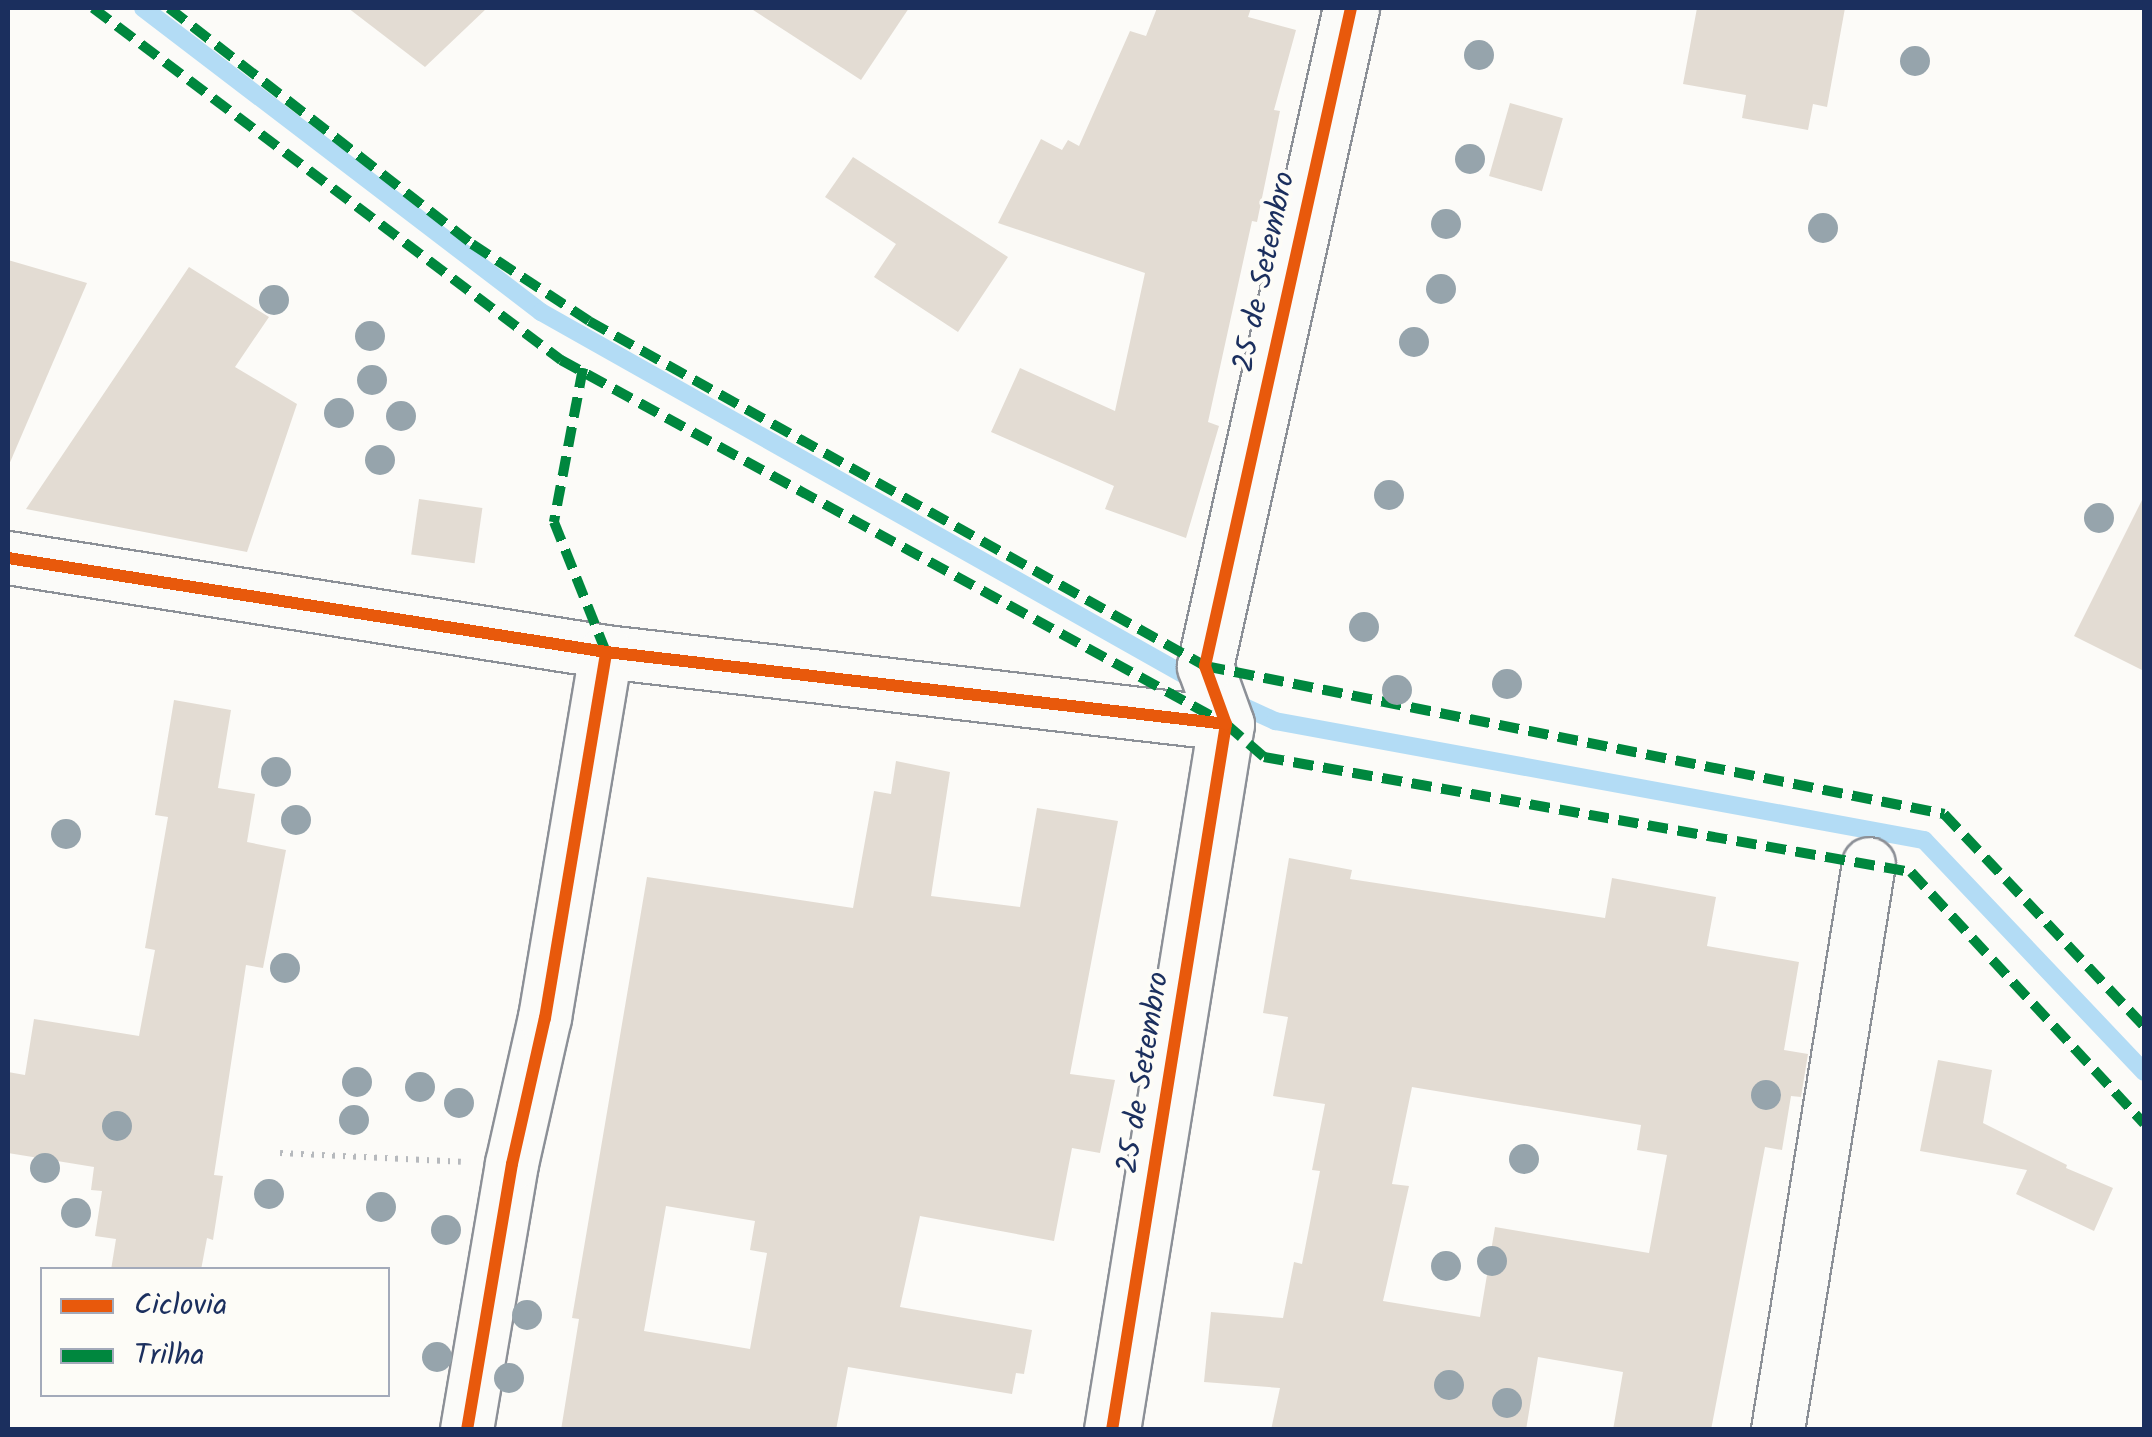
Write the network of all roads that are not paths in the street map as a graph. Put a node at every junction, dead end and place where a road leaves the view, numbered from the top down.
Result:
1 (1351, 8) edge
2 (8, 558) edge
3 (606, 652) junction
4 (1226, 724) junction
5 (1869, 864) dead end
6 (467, 1430) edge
7 (1112, 1430) edge
8 (1778, 1430) edge

1 - 4 street, 25 de Setembro
2 - 3 street
3 - 4 street
3 - 6 street
4 - 7 street, 25 de Setembro
5 - 8 street

